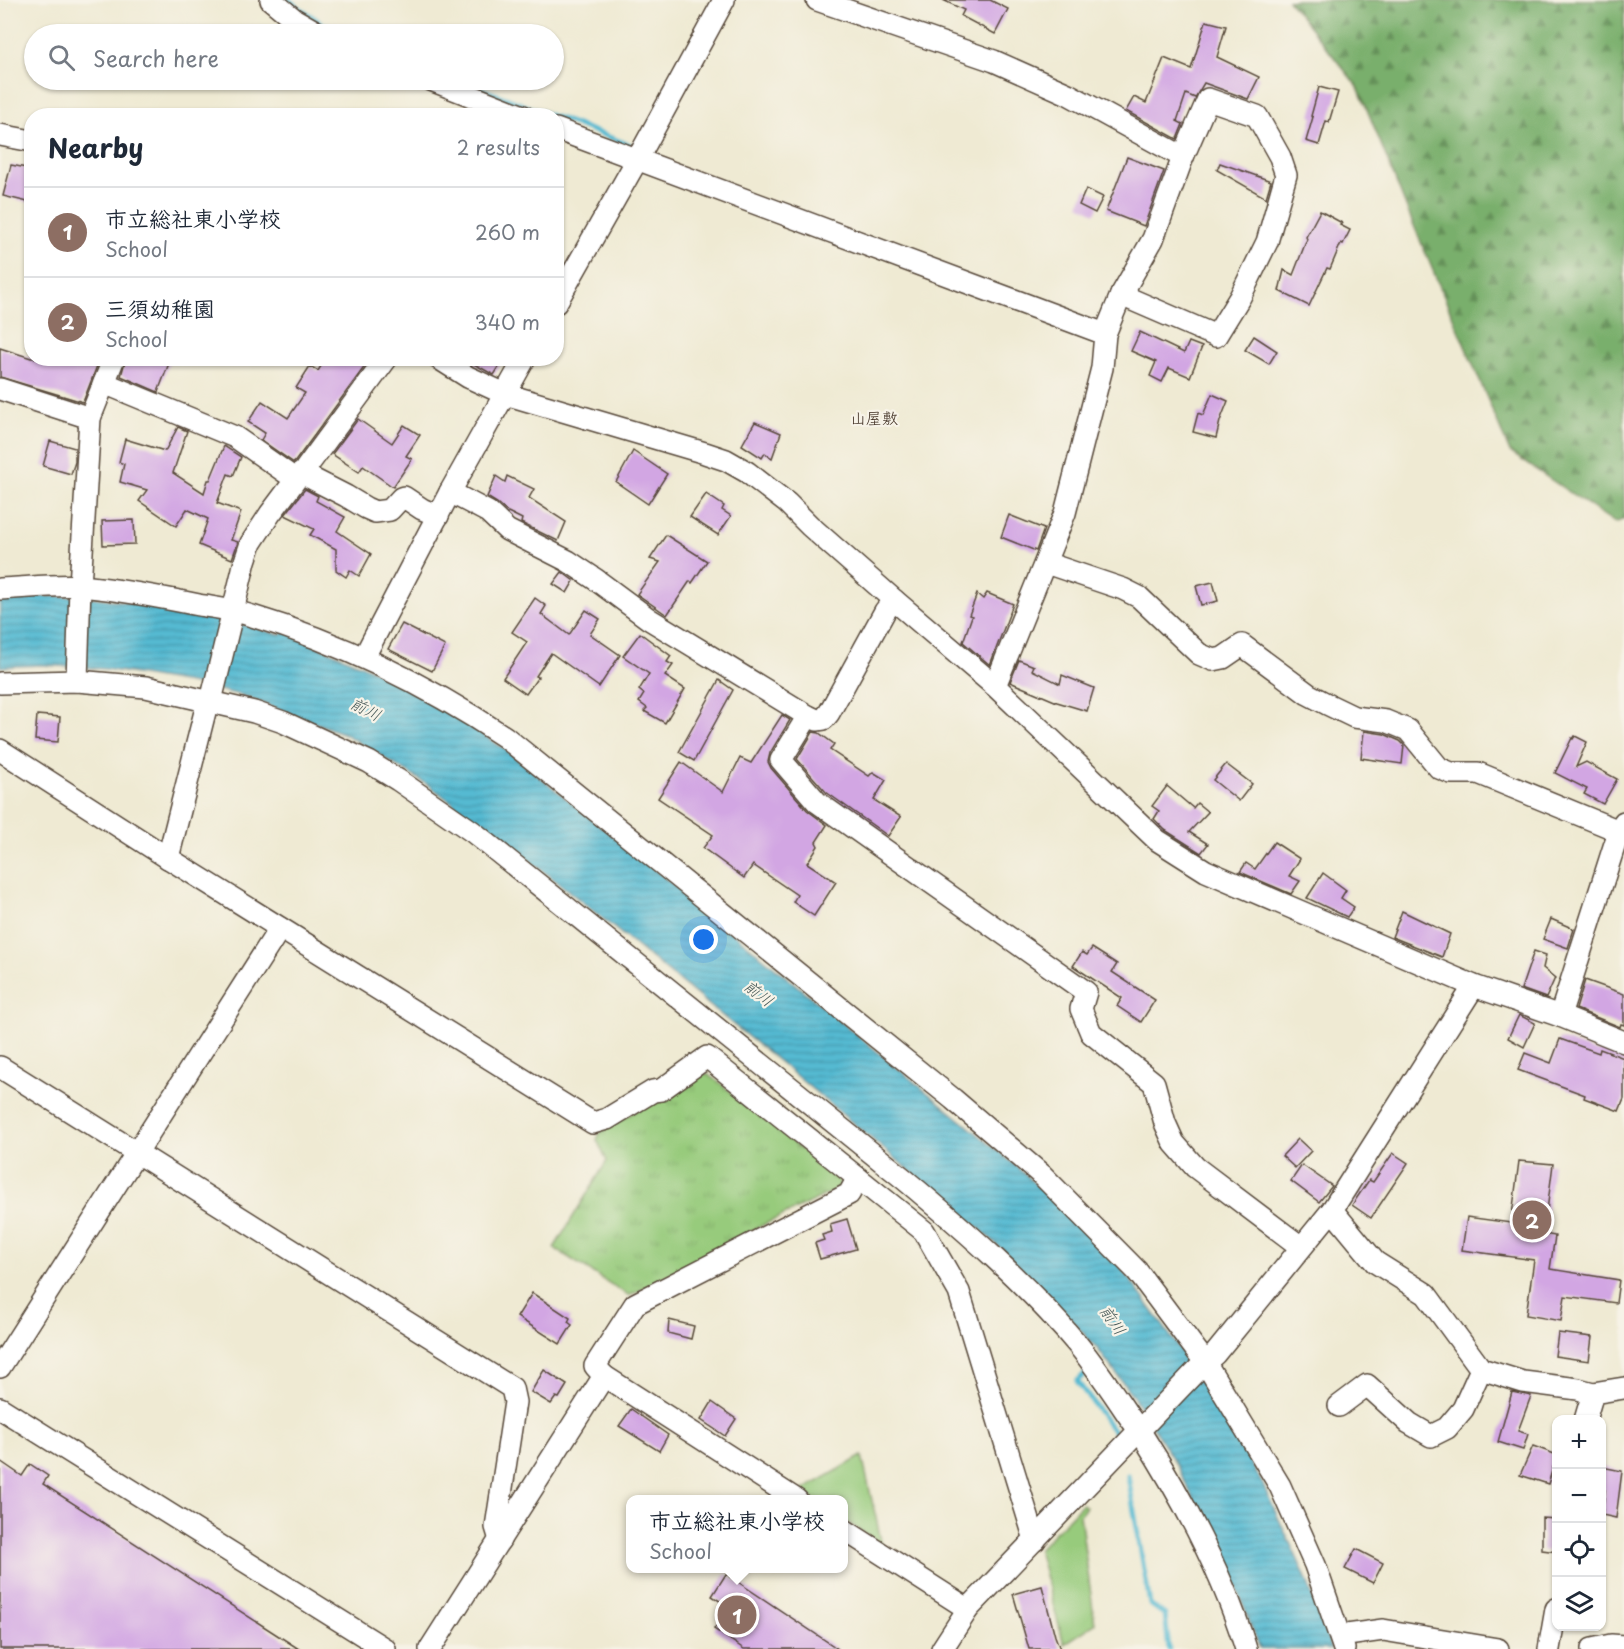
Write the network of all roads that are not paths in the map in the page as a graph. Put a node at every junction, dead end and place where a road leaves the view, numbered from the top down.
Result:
1 (271, 0) edge
2 (724, 0) edge
3 (818, 0) edge
4 (303, 24) edge
5 (457, 90) edge
6 (503, 108) edge
7 (564, 132) edge
8 (0, 135) edge
9 (24, 140) edge
10 (1183, 157) junction
11 (637, 160) junction
12 (564, 289) edge
13 (1121, 296) junction
14 (1105, 334) junction
15 (111, 366) edge
16 (381, 366) edge
17 (451, 366) edge
18 (521, 366) edge
19 (104, 383) junction
20 (0, 389) edge
21 (505, 394) junction
22 (90, 418) junction
23 (299, 477) junction
24 (450, 492) junction
25 (438, 516) junction
26 (1046, 562) junction
27 (0, 589) edge
28 (80, 591) junction
29 (894, 600) junction
30 (232, 615) junction
31 (364, 657) junction
32 (77, 677) junction
33 (0, 683) edge
34 (995, 686) junction
35 (211, 699) junction
36 (808, 716) junction
37 (0, 750) edge
38 (1621, 827) edge
39 (168, 858) junction
40 (280, 927) junction
41 (1474, 986) junction
42 (1560, 1017) junction
43 (1624, 1042) edge
44 (0, 1067) edge
45 (136, 1154) junction
46 (858, 1178) junction
47 (1332, 1210) junction
48 (1301, 1246) junction
49 (1203, 1364) junction
50 (0, 1367) edge
51 (1481, 1369) junction
52 (604, 1376) junction
53 (1624, 1388) edge
54 (1593, 1393) junction
55 (1339, 1406) dead end
56 (0, 1408) edge
57 (1586, 1415) edge
58 (1142, 1429) junction
59 (789, 1495) edge
60 (848, 1532) edge
61 (500, 1540) junction
62 (1035, 1540) junction
63 (968, 1609) junction
64 (1553, 1631) edge
65 (1342, 1642) edge
66 (1624, 1646) edge
67 (385, 1649) edge
68 (430, 1649) edge
69 (942, 1649) edge
70 (1246, 1649) edge
71 (1498, 1649) edge
72 (1549, 1649) edge
73 (1592, 1649) edge

1 - 4 street
2 - 11 street
3 - 10 street
5 - 6 street
7 - 11 street
8 - 9 street
10 - 13 street
10 - 13 street
11 - 12 street
11 - 14 street
13 - 14 street
14 - 26 street
15 - 19 street
16 - 23 street
17 - 21 street
18 - 21 street
19 - 22 street
19 - 23 street
20 - 22 street
21 - 24 street
21 - 29 street
22 - 28 street
23 - 25 street
23 - 30 street
24 - 25 street
24 - 36 street
25 - 31 street
26 - 34 street
26 - 38 street
27 - 28 street
28 - 30 street
28 - 32 street
29 - 34 street
29 - 36 street
30 - 31 street
30 - 35 street
31 - 49 street
32 - 33 street
32 - 35 street
34 - 41 street
35 - 39 street
35 - 58 street
36 - 48 street
37 - 39 street
38 - 42 street
39 - 40 street
40 - 45 street
40 - 46 street
41 - 42 street
41 - 47 street
42 - 43 street
44 - 45 street
45 - 50 street
45 - 61 street
46 - 52 street
46 - 62 street
47 - 48 street
47 - 51 street
48 - 49 street
49 - 58 street
49 - 65 street
51 - 54 street
51 - 55 street
52 - 59 street
52 - 61 street
53 - 54 street
54 - 57 street
56 - 67 street
58 - 62 street
58 - 70 street
60 - 63 street
61 - 68 street
62 - 63 street
63 - 69 street
64 - 72 street
65 - 71 street
66 - 73 street

